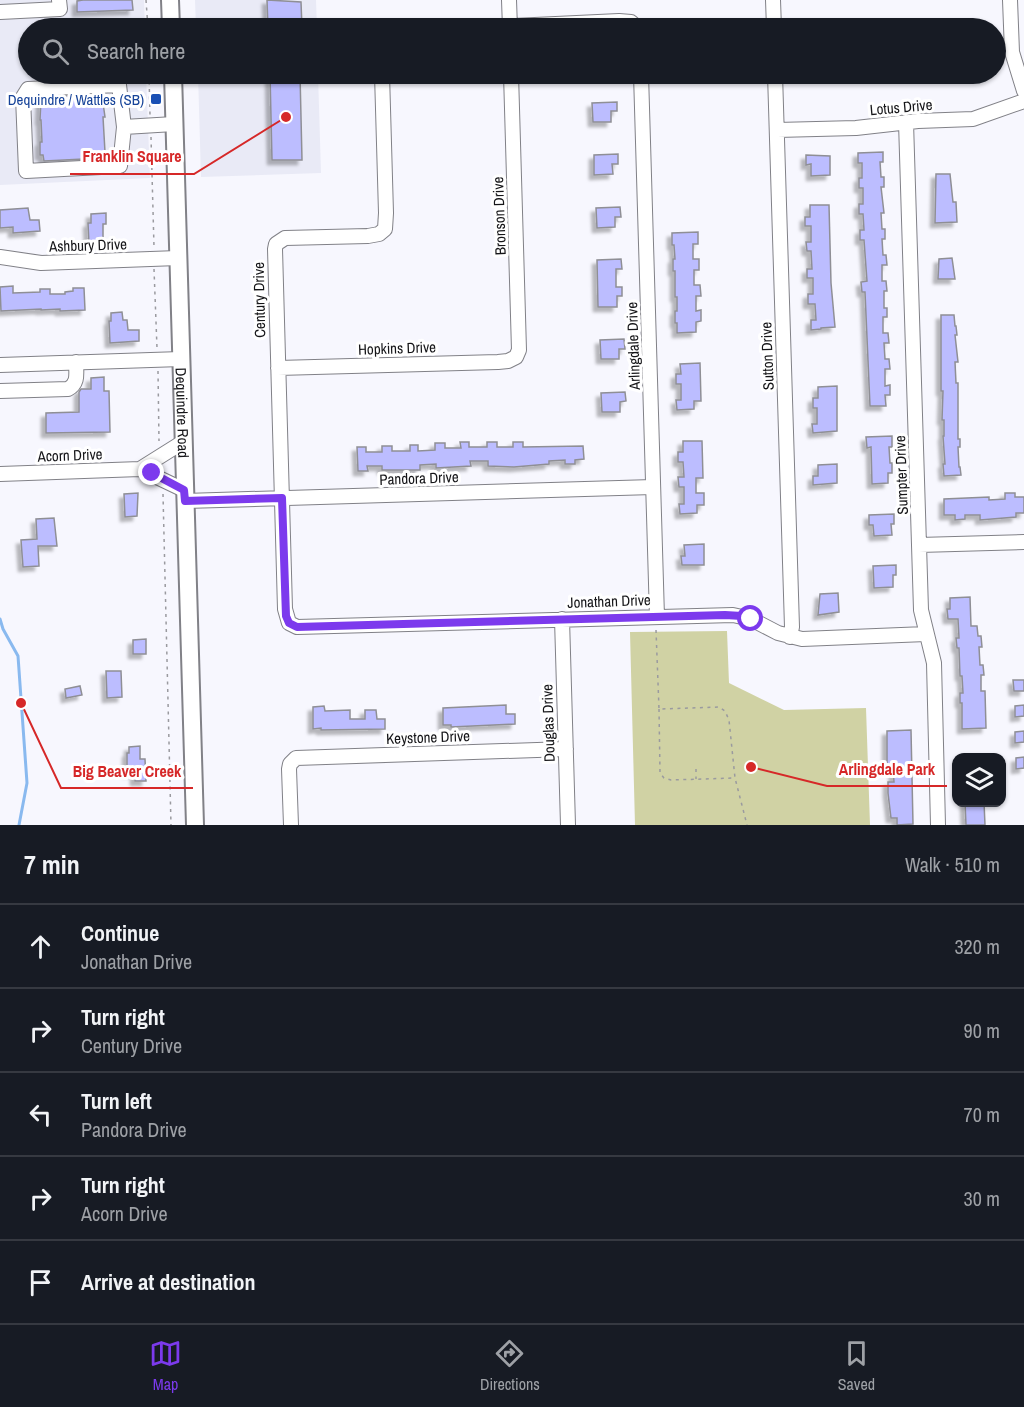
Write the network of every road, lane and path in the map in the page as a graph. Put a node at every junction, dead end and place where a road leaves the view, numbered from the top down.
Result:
1 (59, 0) edge
2 (146, 0) edge
3 (170, 0) edge
4 (509, 0) edge
5 (773, 0) edge
6 (1010, 0) edge
7 (0, 12) edge
8 (147, 18) edge
9 (171, 18) edge
10 (510, 18) edge
11 (774, 18) edge
12 (74, 84) edge
13 (120, 84) edge
14 (149, 84) edge
15 (172, 84) edge
16 (382, 84) edge
17 (511, 84) edge
18 (641, 84) edge
19 (775, 84) edge
20 (1024, 91) edge
21 (1024, 101) edge
22 (150, 118) dead end
23 (906, 122) junction
24 (174, 124) junction
25 (124, 127) junction
26 (777, 130) junction
27 (151, 132) dead end
28 (154, 247) dead end
29 (0, 257) edge
30 (178, 258) junction
31 (516, 357) joint
32 (181, 359) junction
33 (76, 362) junction
34 (0, 365) edge
35 (278, 368) junction
36 (0, 391) edge
37 (183, 442) junction
38 (140, 469) junction
39 (0, 474) edge
40 (162, 487) dead end
41 (653, 487) junction
42 (185, 496) junction
43 (282, 498) junction
44 (1024, 542) edge
45 (919, 545) junction
46 (562, 619) junction
47 (656, 622) junction
48 (289, 623) joint
49 (926, 634) junction
50 (790, 637) junction
51 (659, 709) junction
52 (566, 749) junction
53 (696, 769) dead end
54 (735, 778) junction
55 (696, 779) junction
56 (171, 825) edge
57 (195, 825) edge
58 (291, 825) edge
59 (568, 825) edge
60 (747, 825) edge
61 (938, 825) edge

1 - 7 street
2 - 8 path
3 - 9 main road
4 - 10 street
5 - 11 street
6 - 20 street
12 - 25 street
13 - 25 street
14 - 22 path
15 - 24 main road, Dequindre Road
16 - 35 street, Century Drive
17 - 31 street, Bronson Drive
18 - 41 street, Arlingdale Drive
19 - 26 street, Sutton Drive
21 - 23 street, Lotus Drive
23 - 26 street, Lotus Drive
23 - 45 street, Sumpter Drive
24 - 25 street
24 - 30 main road, Dequindre Road
26 - 50 street, Sutton Drive
27 - 28 path
29 - 30 street, Ashbury Drive
30 - 32 main road, Dequindre Road
31 - 35 street, Hopkins Drive
32 - 33 street
32 - 37 main road, Dequindre Road
33 - 34 street
33 - 36 street
35 - 43 street, Century Drive
37 - 38 street
37 - 42 main road, Dequindre Road
38 - 39 street, Acorn Drive
38 - 42 street, Acorn Drive
40 - 56 path
41 - 43 street, Pandora Drive
41 - 47 street, Arlingdale Drive
42 - 43 street, Pandora Drive
42 - 57 main road, Dequindre Road
43 - 48 street, Century Drive
44 - 45 street
45 - 49 street, Sumpter Drive
46 - 47 street, Jonathan Drive
46 - 48 street, Jonathan Drive
46 - 52 street, Douglas Drive
47 - 50 street, Jonathan Drive
47 - 51 path
49 - 50 street, Jonathan Drive
49 - 61 street, Sumpter Drive
51 - 54 path
51 - 55 path
52 - 58 street, Keystone Drive
52 - 59 street, Douglas Drive
53 - 55 path
54 - 55 path
54 - 60 path

